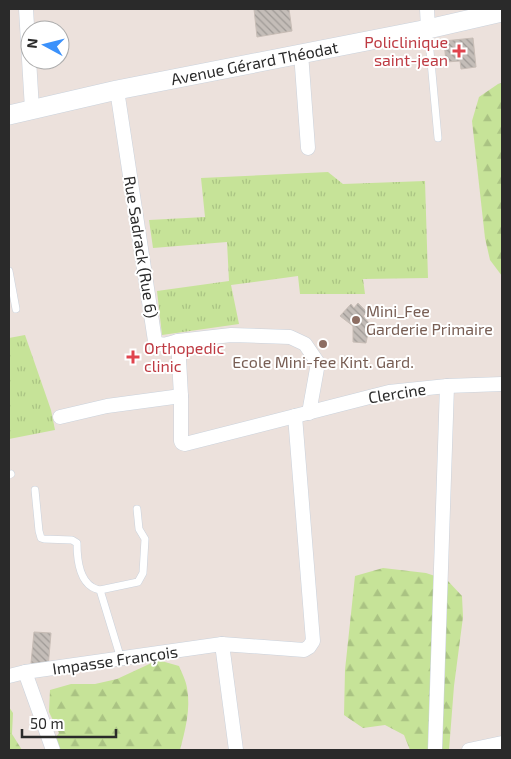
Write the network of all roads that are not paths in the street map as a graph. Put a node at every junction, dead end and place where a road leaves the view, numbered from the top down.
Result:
1 (26, 9) edge
2 (427, 9) edge
3 (502, 12) edge
4 (428, 29) junction
5 (302, 53) junction
6 (117, 90) junction
7 (32, 110) junction
8 (9, 115) edge
9 (438, 138) dead end
10 (308, 148) dead end
11 (9, 270) edge
12 (16, 309) dead end
13 (178, 341) junction
14 (502, 384) edge
15 (447, 386) junction
16 (181, 396) junction
17 (309, 412) junction
18 (295, 416) junction
19 (60, 417) dead end
20 (35, 490) dead end
21 (137, 509) dead end
22 (100, 590) junction
23 (222, 644) junction
24 (121, 659) junction
25 (24, 672) junction
26 (9, 676) edge
27 (502, 744) edge
28 (53, 750) edge
29 (236, 750) edge
30 (435, 750) edge
31 (469, 750) edge

1 - 7 street
2 - 4 street
3 - 4 street, Avenue Gérard Théodat
4 - 5 street, Avenue Gérard Théodat
4 - 9 lane
5 - 6 street, Avenue Gérard Théodat
5 - 10 street
6 - 7 street, Avenue Gérard Théodat
6 - 13 street, Rue Sadrack (Rue 6)
7 - 8 street, Avenue Gérard Théodat
11 - 12 lane
13 - 16 street
13 - 17 street
14 - 15 street, Clercine
15 - 17 street, Clercine
15 - 30 street
16 - 18 street
16 - 19 street
17 - 18 street, Clercine
18 - 23 street, Impasse François
20 - 22 lane
21 - 22 lane
22 - 24 lane
23 - 24 street, Impasse François
23 - 29 street
24 - 25 street, Impasse François
25 - 26 street, Impasse François
25 - 28 street
27 - 31 street

